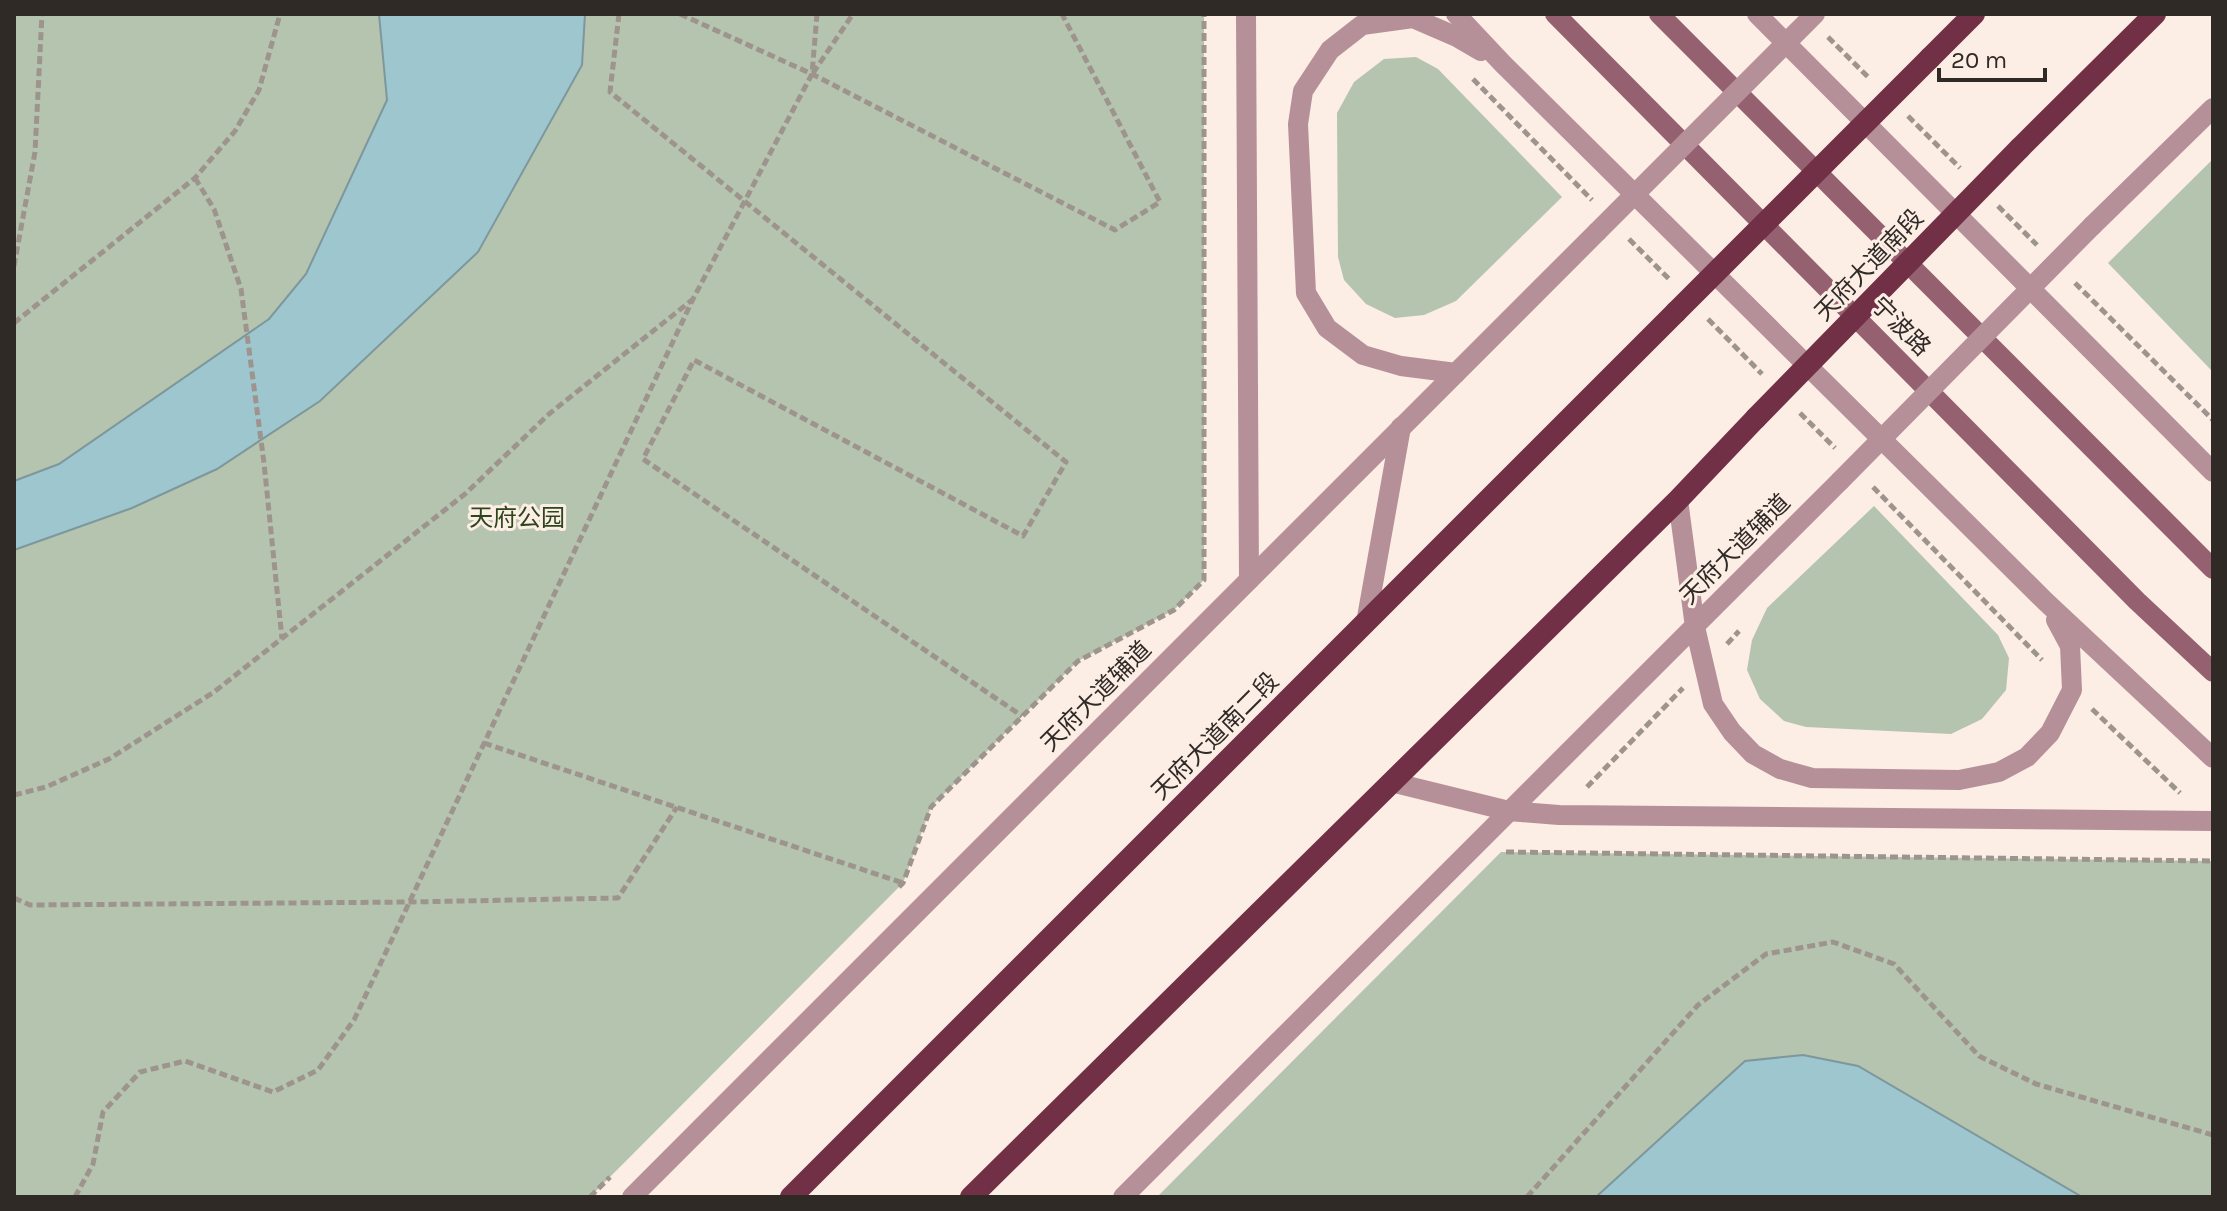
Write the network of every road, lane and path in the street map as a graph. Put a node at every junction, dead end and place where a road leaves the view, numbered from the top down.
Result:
1 (42, 14) edge
2 (280, 14) edge
3 (619, 14) edge
4 (680, 14) edge
5 (817, 14) edge
6 (853, 14) edge
7 (1062, 14) edge
8 (1204, 14) edge
9 (1246, 14) edge
10 (1456, 14) edge
11 (1555, 14) edge
12 (1659, 14) edge
13 (1757, 14) edge
14 (1815, 14) edge
15 (1974, 14) edge
16 (2155, 14) edge
17 (1828, 37) dead end
18 (1503, 64) junction
19 (812, 74) junction
20 (1469, 75) dead end
21 (1873, 82) dead end
22 (2213, 108) edge
23 (1907, 116) dead end
24 (1964, 172) dead end
25 (195, 178) junction
26 (745, 201) junction
27 (1998, 206) dead end
28 (1603, 212) dead end
29 (1625, 234) dead end
30 (2043, 251) dead end
31 (14, 266) edge
32 (2066, 274) dead end
33 (693, 299) junction
34 (1678, 302) junction
35 (1703, 314) dead end
36 (14, 323) edge
37 (1456, 373) junction
38 (1770, 382) dead end
39 (1793, 405) dead end
40 (2213, 420) edge
41 (1401, 427) junction
42 (1837, 451) dead end
43 (2211, 469) edge
44 (1871, 485) dead end
45 (1678, 500) junction
46 (2213, 569) edge
47 (1249, 580) junction
48 (2046, 602) junction
49 (1366, 623) junction
50 (1695, 627) junction
51 (1739, 631) dead end
52 (282, 640) junction
53 (1704, 667) junction
54 (2213, 672) edge
55 (2072, 690) junction
56 (1022, 716) junction
57 (484, 743) junction
58 (2213, 758) edge
59 (1391, 782) junction
60 (14, 795) edge
61 (677, 807) junction
62 (1509, 811) junction
63 (1559, 815) junction
64 (2211, 821) edge
65 (1501, 852) dead end
66 (1520, 852) junction
67 (2213, 861) edge
68 (903, 883) junction
69 (892, 894) dead end
70 (14, 898) edge
71 (410, 902) junction
72 (2213, 1135) edge
73 (612, 1175) dead end
74 (75, 1197) edge
75 (590, 1197) edge
76 (632, 1197) edge
77 (791, 1197) edge
78 (971, 1197) edge
79 (1123, 1197) edge
80 (1527, 1197) edge

1 - 31 path
2 - 25 path
3 - 26 path
4 - 19 path
5 - 19 path
6 - 19 path
7 - 19 path
8 - 56 path
9 - 47 street
10 - 18 street
11 - 54 main road, 宁波路
12 - 46 main road, 宁波路
13 - 43 street
14 - 37 street, 天府大道辅道, bridge
15 - 34 highway, bridge
16 - 45 highway, 天府大道南段, bridge
17 - 21 path
18 - 37 street
18 - 48 street
19 - 26 path
20 - 28 path
22 - 50 street, 天府大道辅道, bridge
23 - 24 path
25 - 36 path
25 - 52 path
26 - 33 path
26 - 56 path
27 - 30 path
29 - 34 path
32 - 40 path
33 - 52 path
33 - 57 path
34 - 49 highway, 天府大道南二段
35 - 38 path
37 - 41 street, 天府大道辅道
39 - 42 path
41 - 47 street, 天府大道辅道
41 - 49 street
44 - 55 path
45 - 50 street
45 - 59 highway
47 - 76 street, 天府大道辅道
48 - 55 street
48 - 58 street
49 - 77 highway, 天府大道南二段
50 - 53 street
50 - 62 street, 天府大道辅道
51 - 53 path
52 - 60 path
53 - 55 street
53 - 63 path
55 - 64 path
56 - 68 path
57 - 61 path
57 - 71 path
59 - 62 street
59 - 78 highway
61 - 68 path
61 - 71 path
62 - 63 street
62 - 79 street, 天府大道辅道
63 - 64 street
63 - 66 path
65 - 66 path
66 - 67 path
68 - 69 path
70 - 71 path
71 - 74 path
72 - 80 path
73 - 75 path

